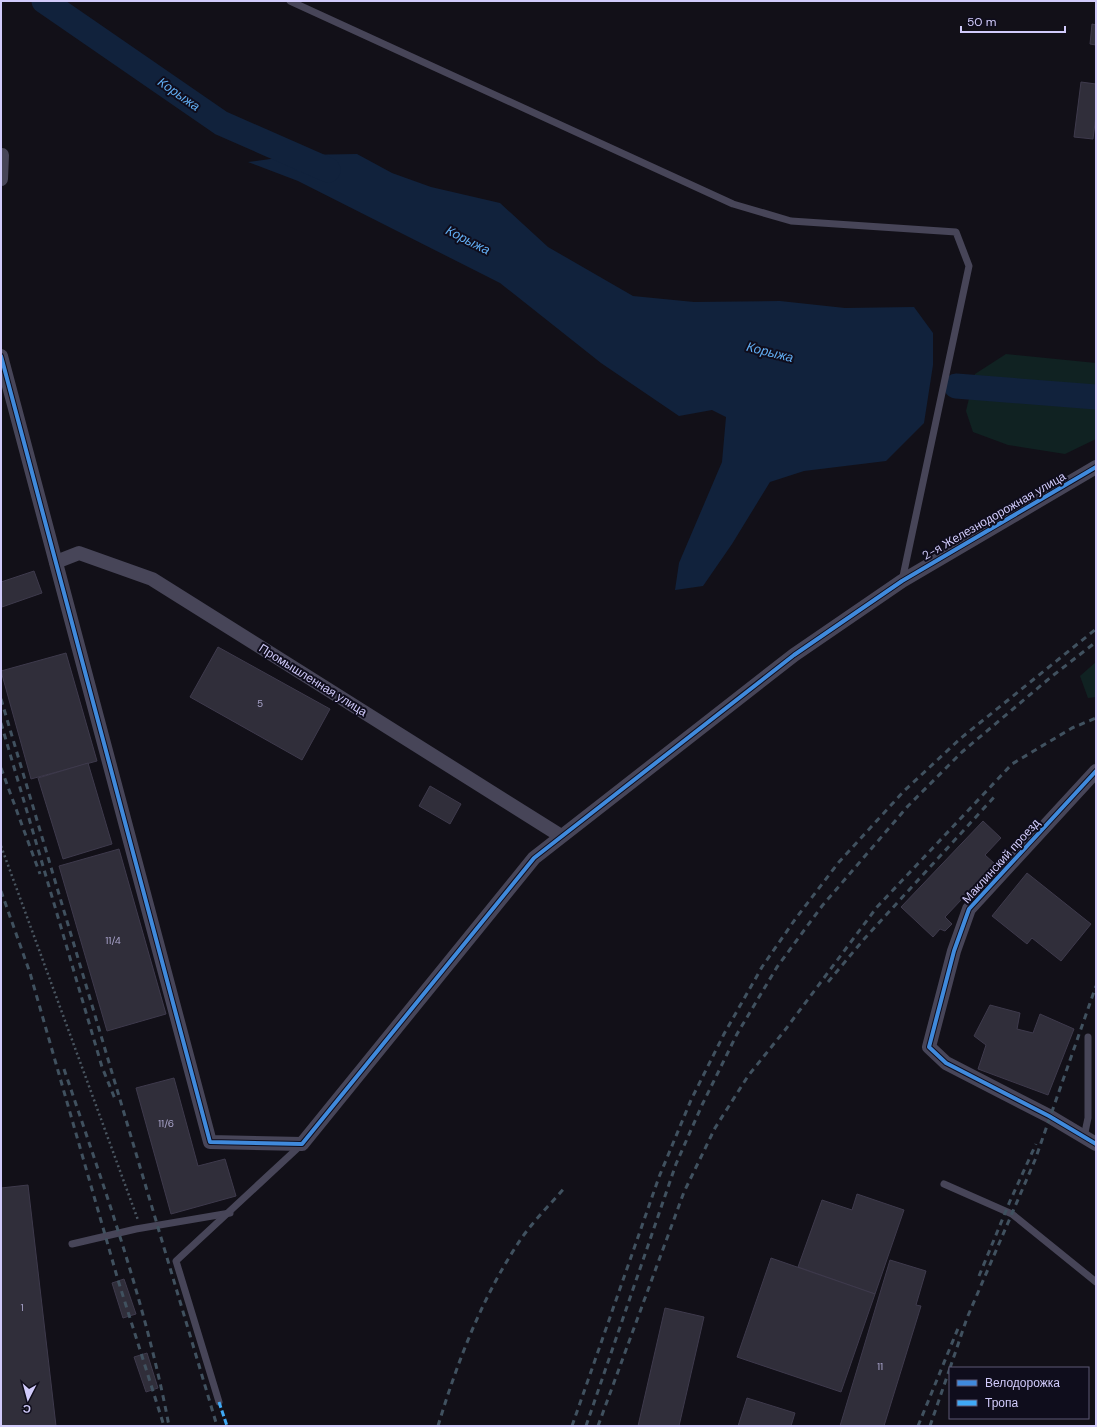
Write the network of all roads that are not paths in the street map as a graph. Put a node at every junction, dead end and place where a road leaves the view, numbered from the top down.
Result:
1 (290, 1) edge
2 (2, 155) edge
3 (1, 179) edge
4 (1, 356) edge
5 (1096, 467) edge
6 (56, 562) junction
7 (902, 581) junction
8 (1096, 771) edge
9 (561, 836) junction
10 (1088, 1037) dead end
11 (1090, 1140) edge
12 (302, 1144) junction
13 (944, 1184) dead end
14 (230, 1213) junction
15 (72, 1244) dead end
16 (1096, 1282) edge
17 (219, 1402) dead end

1 - 7 lane
2 - 3 street
4 - 6 street
5 - 7 street, 2-я Железнодорожная улица
6 - 9 street, Промышленная улица
6 - 12 street
7 - 9 street, 2-я Железнодорожная улица
8 - 11 street, Маклинский проезд
9 - 12 street, 2-я Железнодорожная улица
10 - 11 lane
12 - 14 lane
13 - 16 lane
14 - 15 lane
14 - 17 lane

